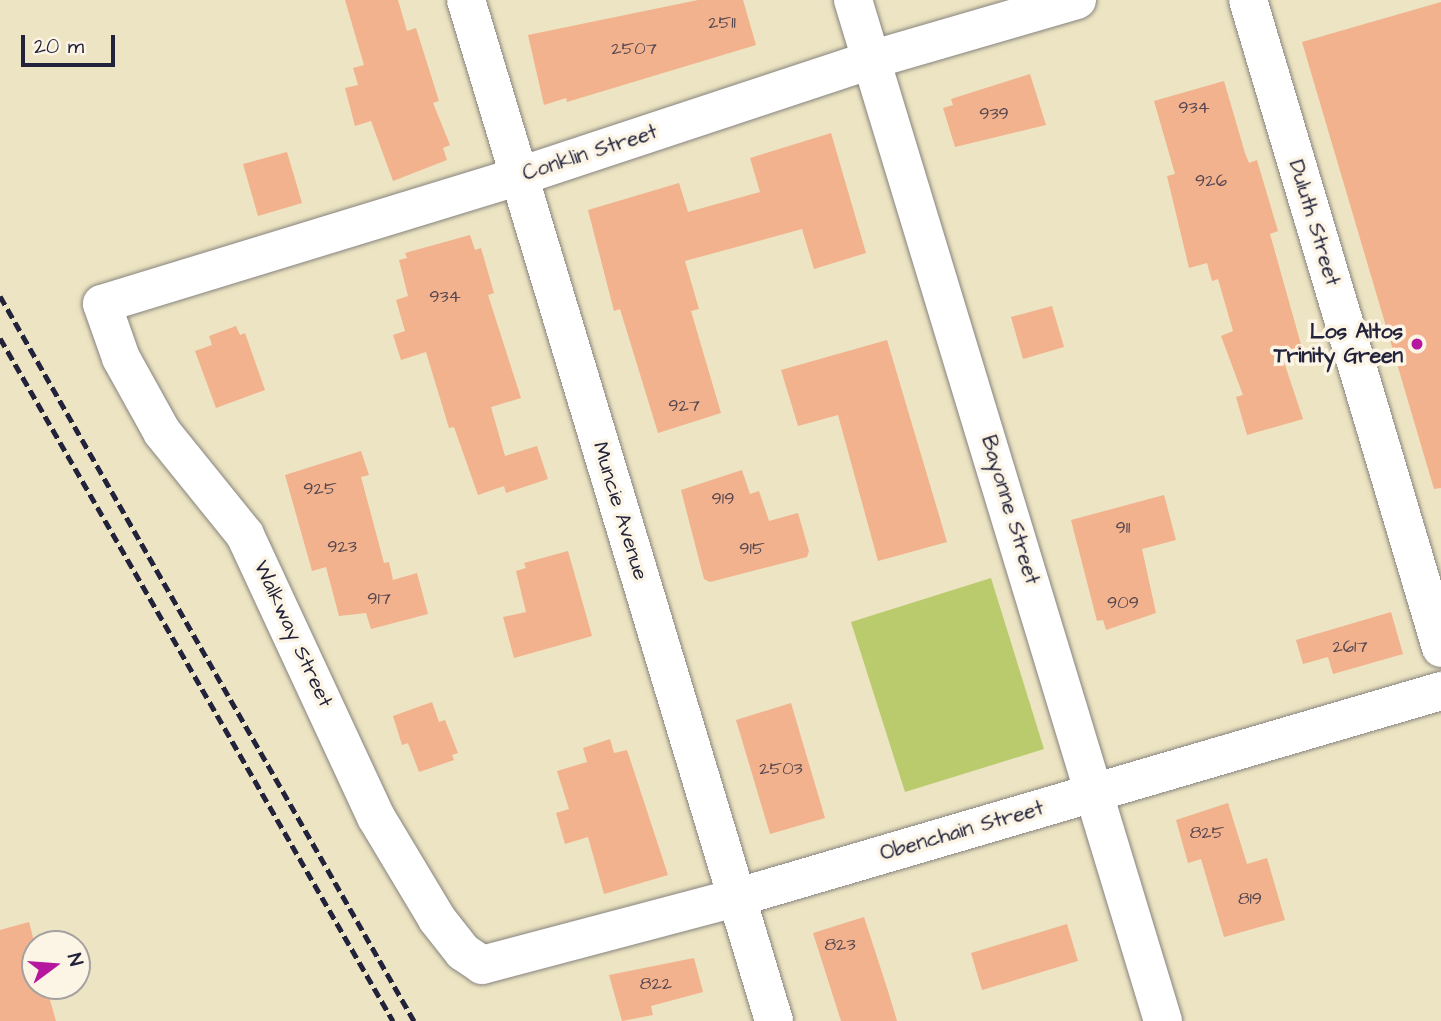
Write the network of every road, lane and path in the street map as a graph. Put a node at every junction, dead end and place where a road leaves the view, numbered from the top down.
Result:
1 (466, 0) edge
2 (853, 0) edge
3 (1077, 0) edge
4 (1248, 0) edge
5 (871, 60) junction
6 (520, 176) junction
7 (102, 303) joint
8 (1440, 640) edge
9 (1441, 691) edge
10 (1096, 791) junction
11 (735, 898) junction
12 (482, 965) joint
13 (774, 1021) edge
14 (1163, 1021) edge

1 - 6 street, Muncie Avenue
2 - 5 street, Bayonne Street
3 - 5 street, Conklin Street
4 - 8 street, Duluth Street
5 - 6 street, Conklin Street
5 - 10 street, Bayonne Street
6 - 7 street, Conklin Street
6 - 11 street, Muncie Avenue
7 - 12 street, Walkway Street
9 - 10 street, Obenchain Street
10 - 11 street, Obenchain Street
10 - 14 street, Bayonne Street
11 - 12 street, Obenchain Street
11 - 13 street, Muncie Avenue

